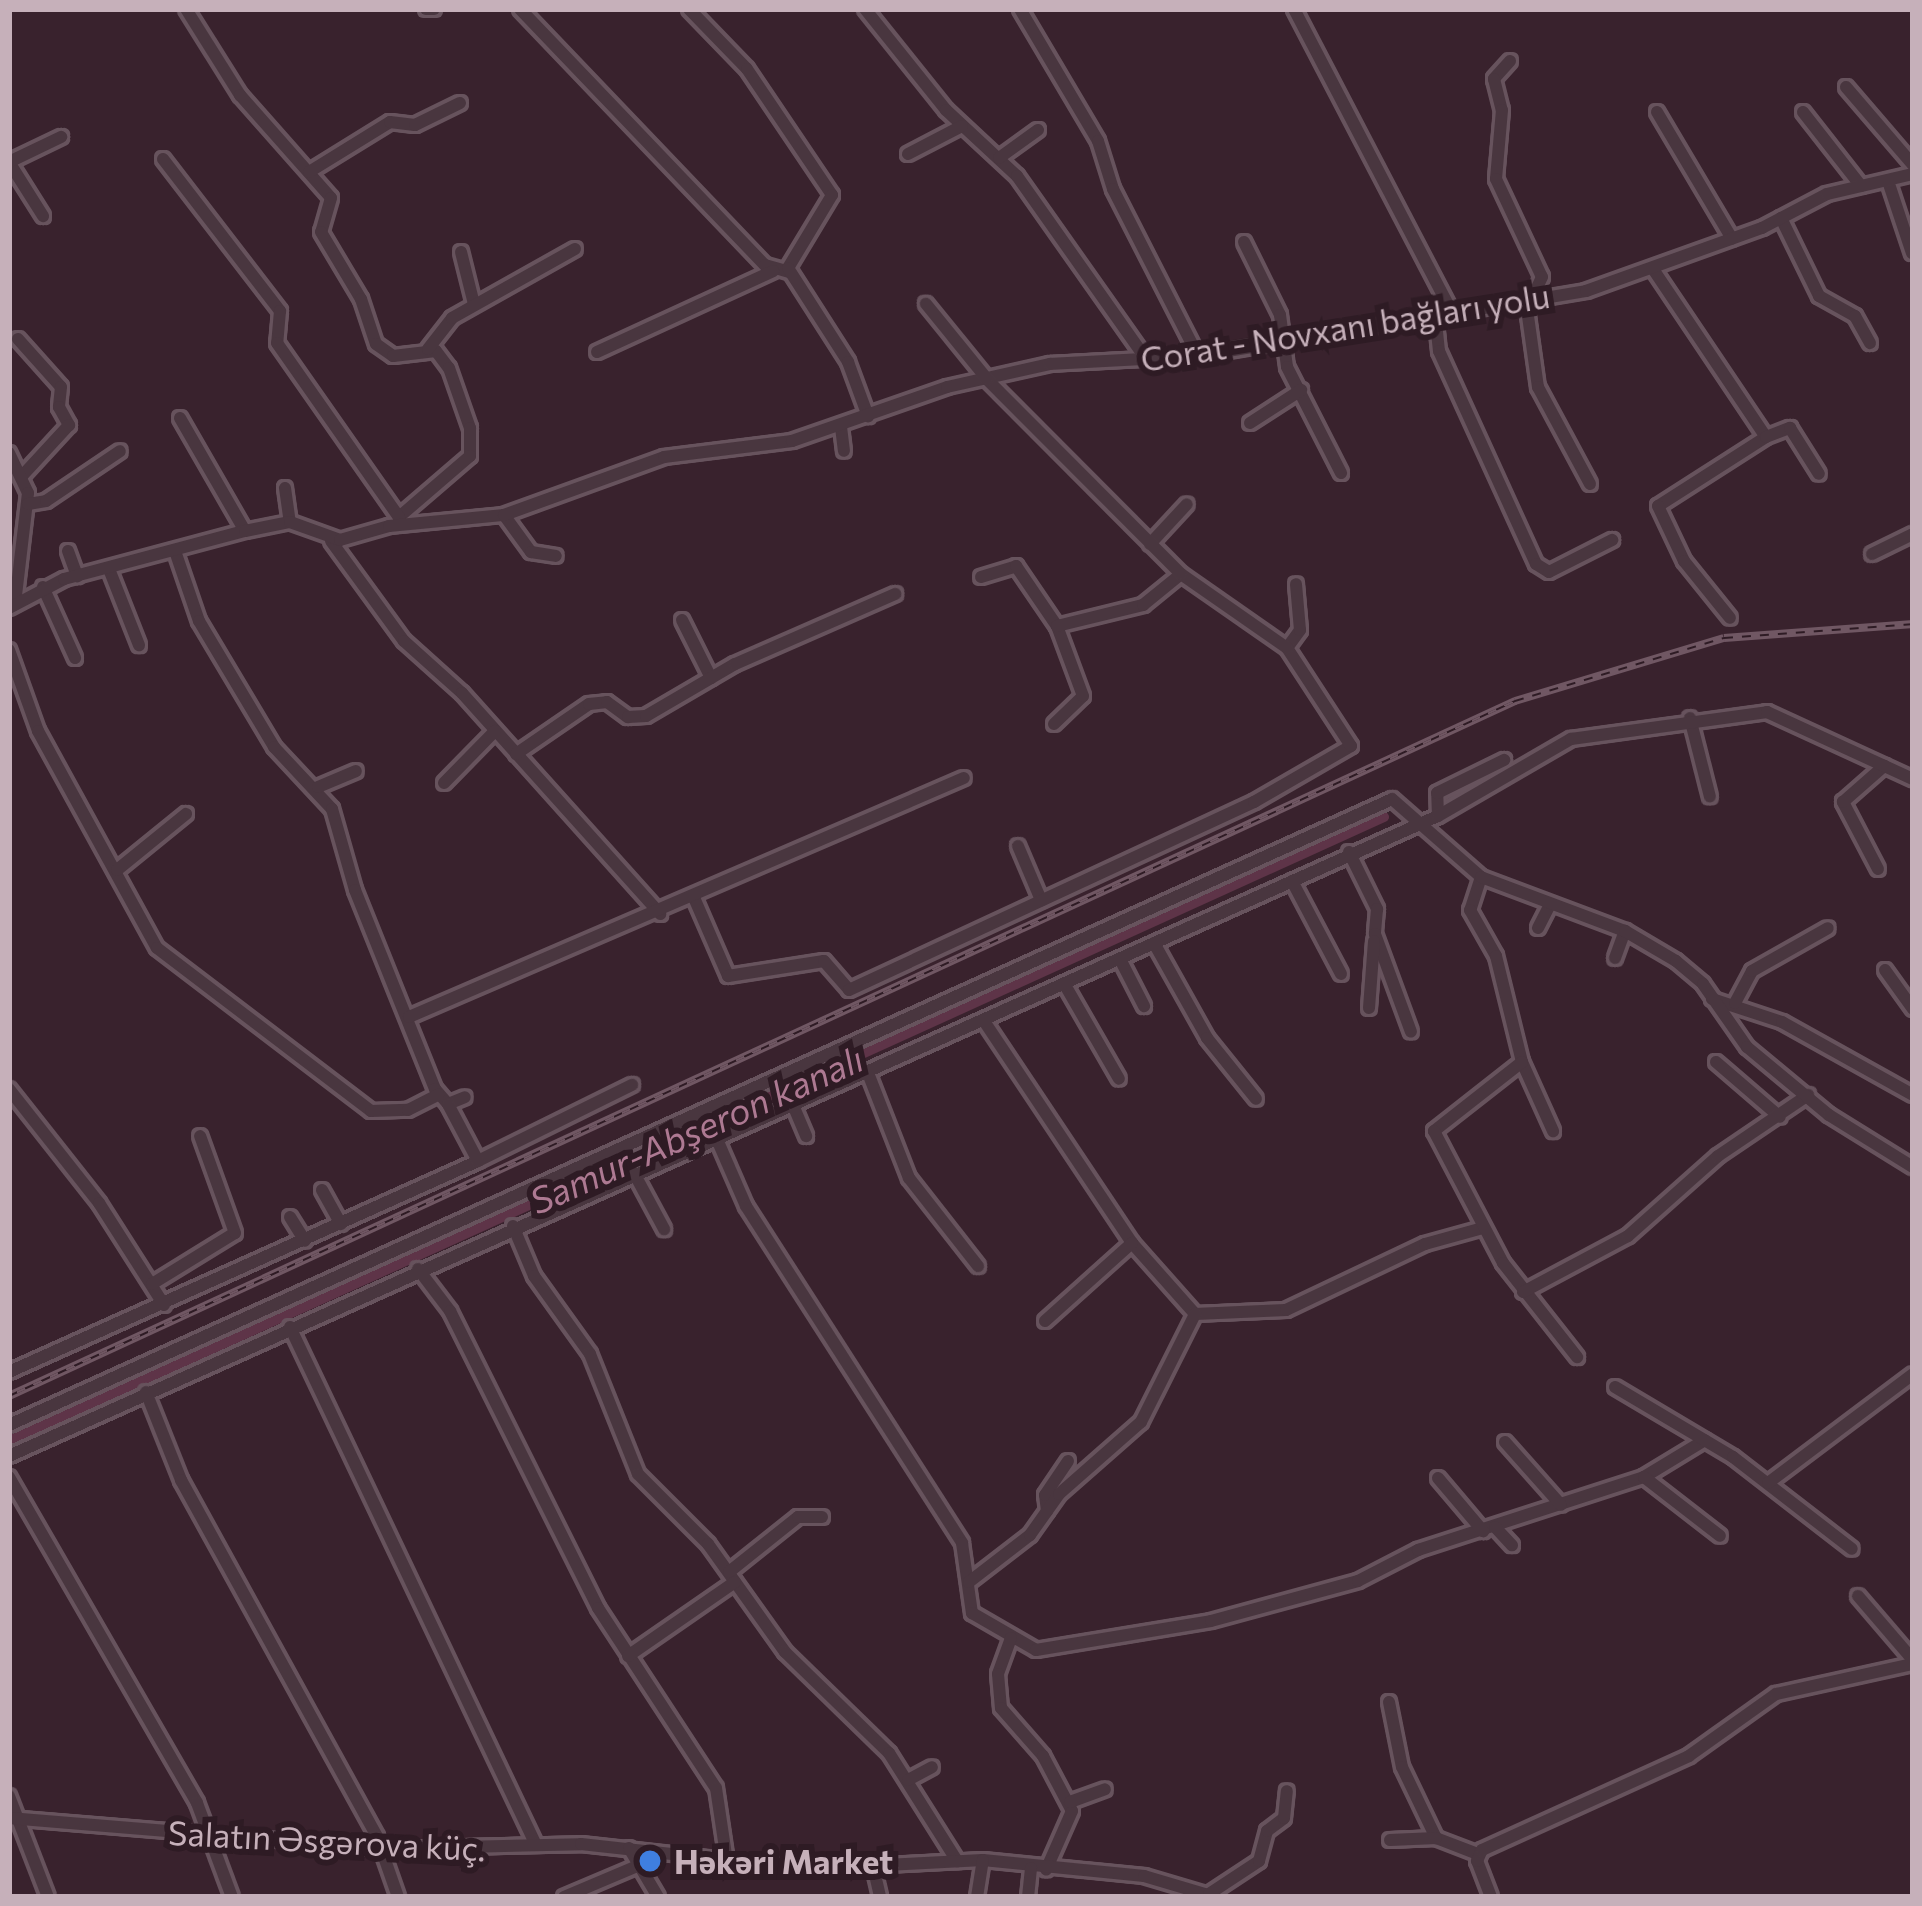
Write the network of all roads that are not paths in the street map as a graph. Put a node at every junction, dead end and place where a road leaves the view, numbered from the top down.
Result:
1 (186, 9) edge
2 (520, 9) edge
3 (689, 9) edge
4 (886, 9) edge
5 (1020, 9) edge
6 (1294, 9) edge
7 (869, 14) edge
8 (1510, 62) dead end
9 (1846, 87) dead end
10 (460, 103) dead end
11 (1657, 112) dead end
12 (1803, 112) dead end
13 (962, 126) junction
14 (1038, 130) dead end
15 (61, 137) dead end
16 (908, 154) dead end
17 (999, 158) junction
18 (163, 159) dead end
19 (9, 162) edge
20 (1913, 165) edge
21 (309, 172) junction
22 (1913, 174) edge
23 (1888, 181) junction
24 (1861, 186) junction
25 (43, 217) dead end
26 (1780, 218) junction
27 (1732, 239) junction
28 (1244, 242) dead end
29 (575, 249) dead end
30 (461, 252) dead end
31 (1912, 253) edge
32 (1652, 269) junction
33 (773, 271) junction
34 (789, 272) junction
35 (1532, 295) junction
36 (474, 304) junction
37 (926, 304) dead end
38 (1452, 312) junction
39 (1435, 313) junction
40 (18, 339) dead end
41 (1870, 343) dead end
42 (1283, 344) junction
43 (428, 349) junction
44 (597, 352) dead end
45 (1198, 356) junction
46 (1146, 359) junction
47 (987, 380) junction
48 (1301, 390) junction
49 (868, 416) junction
50 (180, 418) dead end
51 (1250, 423) dead end
52 (842, 427) junction
53 (1766, 437) junction
54 (120, 451) dead end
55 (844, 451) dead end
56 (9, 454) edge
57 (1341, 473) dead end
58 (1819, 474) dead end
59 (22, 476) junction
60 (1590, 484) dead end
61 (285, 488) dead end
62 (28, 504) junction
63 (1187, 504) dead end
64 (504, 514) junction
65 (400, 520) junction
66 (290, 522) junction
67 (244, 531) junction
68 (1913, 534) edge
69 (1612, 540) dead end
70 (332, 541) junction
71 (1150, 544) junction
72 (68, 551) dead end
73 (175, 551) junction
74 (1872, 554) dead end
75 (556, 556) dead end
76 (109, 569) junction
77 (1180, 574) junction
78 (77, 576) junction
79 (981, 577) dead end
80 (1296, 584) dead end
81 (44, 587) junction
82 (895, 594) dead end
83 (12, 606) edge
84 (1730, 618) dead end
85 (682, 620) dead end
86 (1057, 626) junction
87 (139, 645) dead end
88 (1287, 648) junction
89 (9, 650) edge
90 (75, 658) dead end
91 (711, 678) junction
92 (23, 698) junction
93 (9, 706) edge
94 (1690, 718) junction
95 (1054, 724) dead end
96 (495, 731) junction
97 (516, 754) junction
98 (1504, 760) dead end
99 (1884, 766) junction
100 (356, 771) dead end
101 (964, 778) dead end
102 (1913, 779) edge
103 (444, 783) dead end
104 (318, 788) junction
105 (1710, 796) dead end
106 (185, 814) dead end
107 (1438, 816) junction
108 (1415, 825) junction
109 (1018, 846) dead end
110 (1349, 852) junction
111 (1878, 869) dead end
112 (117, 871) junction
113 (1481, 877) junction
114 (1292, 881) junction
115 (695, 900) junction
116 (1041, 900) junction
117 (1550, 904) junction
118 (660, 914) junction
119 (1538, 928) dead end
120 (1828, 928) dead end
121 (1625, 931) junction
122 (1375, 934) junction
123 (1154, 943) junction
124 (1615, 958) dead end
125 (1120, 959) junction
126 (1885, 970) dead end
127 (1341, 974) dead end
128 (1065, 985) junction
129 (1712, 998) junction
130 (1735, 1003) junction
131 (1144, 1006) dead end
132 (1369, 1007) dead end
133 (1913, 1009) edge
134 (409, 1017) junction
135 (984, 1021) junction
136 (1412, 1032) dead end
137 (1522, 1062) junction
138 (1716, 1062) dead end
139 (868, 1073) junction
140 (1119, 1079) dead end
141 (632, 1085) dead end
142 (9, 1089) edge
143 (1808, 1095) junction
144 (1913, 1095) edge
145 (465, 1097) dead end
146 (443, 1099) junction
147 (1256, 1099) dead end
148 (793, 1105) junction
149 (1780, 1118) junction
150 (1553, 1131) dead end
151 (200, 1136) dead end
152 (806, 1136) dead end
153 (716, 1137) junction
154 (478, 1161) junction
155 (1913, 1167) edge
156 (634, 1173) junction
157 (322, 1190) dead end
158 (290, 1216) dead end
159 (341, 1224) junction
160 (513, 1226) junction
161 (664, 1228) dead end
162 (1483, 1228) junction
163 (305, 1241) junction
164 (1132, 1243) junction
165 (978, 1266) dead end
166 (418, 1270) junction
167 (152, 1284) junction
168 (1523, 1292) junction
169 (164, 1305) junction
170 (1195, 1314) junction
171 (1045, 1321) dead end
172 (290, 1327) junction
173 (1577, 1358) dead end
174 (9, 1372) edge
175 (1913, 1374) edge
176 (1615, 1387) dead end
177 (146, 1392) junction
178 (9, 1425) edge
179 (1706, 1441) junction
180 (1505, 1442) dead end
181 (9, 1456) edge
182 (1068, 1460) dead end
183 (9, 1477) edge
184 (1644, 1477) junction
185 (1438, 1478) dead end
186 (1768, 1483) junction
187 (1561, 1505) junction
188 (1047, 1511) junction
189 (822, 1517) dead end
190 (1489, 1529) junction
191 (1720, 1536) dead end
192 (1512, 1545) dead end
193 (1852, 1549) dead end
194 (732, 1577) junction
195 (969, 1582) junction
196 (1858, 1595) dead end
197 (1011, 1638) junction
198 (628, 1656) junction
199 (1913, 1662) edge
200 (1389, 1702) dead end
201 (932, 1767) dead end
202 (908, 1780) junction
203 (1105, 1789) dead end
204 (1287, 1791) dead end
205 (9, 1796) edge
206 (1070, 1802) junction
207 (14, 1818) edge
208 (210, 1834) junction
209 (1436, 1838) junction
210 (1390, 1840) dead end
211 (536, 1845) junction
212 (629, 1848) junction
213 (383, 1849) junction
214 (1478, 1854) junction
215 (983, 1860) junction
216 (957, 1861) junction
217 (727, 1862) junction
218 (873, 1867) junction
219 (635, 1868) junction
220 (1038, 1869) junction
221 (1212, 1895) edge
222 (48, 1897) edge
223 (232, 1897) edge
224 (398, 1897) edge
225 (564, 1897) edge
226 (658, 1897) edge
227 (880, 1897) edge
228 (977, 1897) edge
229 (1028, 1897) edge
230 (1491, 1897) edge

1 - 21 street
2 - 33 street
3 - 34 street
4 - 7 street
5 - 45 street
6 - 38 street
7 - 13 street
8 - 35 street
9 - 20 street
10 - 21 street
11 - 27 street
12 - 24 street
13 - 16 street
13 - 17 street
14 - 17 street
15 - 19 street
17 - 46 street
18 - 65 street
19 - 25 street
21 - 43 street
22 - 23 street, Corat - Novxanı bağları yolu
23 - 24 street, Corat - Novxanı bağları yolu
23 - 31 street
24 - 26 street, Corat - Novxanı bağları yolu
26 - 27 street, Corat - Novxanı bağları yolu
26 - 41 street
27 - 32 street, Corat - Novxanı bağları yolu
28 - 42 street
29 - 36 street
30 - 36 street
32 - 35 street, Corat - Novxanı bağları yolu
32 - 53 street
33 - 34 street
33 - 44 street
34 - 49 street
35 - 38 street, Corat - Novxanı bağları yolu
35 - 60 street
36 - 43 street
37 - 47 street
38 - 39 street, Corat - Novxanı bağları yolu
39 - 42 street, Corat - Novxanı bağları yolu
39 - 69 street
40 - 59 street
42 - 45 street, Corat - Novxanı bağları yolu
42 - 48 street
43 - 65 street
45 - 46 street, Corat - Novxanı bağları yolu
46 - 47 street, Corat - Novxanı bağları yolu
47 - 49 street, Corat - Novxanı bağları yolu
47 - 71 street
48 - 51 street
48 - 57 street
49 - 52 street, Corat - Novxanı bağları yolu
50 - 67 street
52 - 55 street
52 - 64 street, Corat - Novxanı bağları yolu
53 - 58 street
53 - 84 street
54 - 62 street
56 - 59 street
59 - 62 street
61 - 66 street
62 - 83 street
63 - 71 street
64 - 65 street, Corat - Novxanı bağları yolu
64 - 75 street
65 - 70 street, Corat - Novxanı bağları yolu
66 - 67 street
66 - 70 street
67 - 73 street
68 - 74 street
70 - 96 street
71 - 77 street
72 - 78 street
73 - 76 street
73 - 104 street
76 - 78 street
76 - 87 street
77 - 86 street
77 - 88 street
78 - 81 street
79 - 86 street
80 - 88 street
81 - 83 street
81 - 90 street
82 - 91 street
85 - 91 street
86 - 95 street
88 - 116 street
89 - 92 street
91 - 97 street
92 - 93 street
92 - 112 street
94 - 99 street
94 - 105 street
94 - 107 street
96 - 97 street
96 - 103 street
97 - 118 street
98 - 107 street
99 - 102 street
99 - 111 street
100 - 104 street
101 - 115 street
104 - 134 street
106 - 112 street
107 - 108 street
108 - 110 street
108 - 113 street
108 - 178 street
109 - 116 street
110 - 114 street
110 - 122 street
112 - 146 street
113 - 117 street
113 - 137 street
114 - 123 street
114 - 127 street
115 - 116 street
115 - 118 street
117 - 119 street
117 - 121 street
118 - 134 street
120 - 130 street
121 - 124 street
121 - 129 street
122 - 132 street
122 - 136 street
123 - 125 street
123 - 147 street
125 - 128 street
125 - 131 street
126 - 133 street
128 - 135 street
128 - 140 street
129 - 130 street
129 - 143 street
130 - 144 street
134 - 146 street
135 - 139 street
135 - 164 street
137 - 150 street
137 - 162 street
138 - 149 street
139 - 148 street
139 - 165 street
141 - 154 street
142 - 167 street
143 - 149 street
143 - 155 street
145 - 146 street
146 - 154 street
148 - 152 street
148 - 153 street
149 - 168 street
151 - 167 street
153 - 156 street
153 - 195 street
154 - 159 street
156 - 160 street
156 - 161 street
157 - 159 street
158 - 163 street
159 - 163 street
160 - 166 street
160 - 194 street
162 - 168 street
162 - 170 street
163 - 169 street
164 - 170 street
164 - 171 street
166 - 172 street
166 - 198 street
167 - 169 street
168 - 173 street
169 - 174 street
170 - 188 street
172 - 177 street
172 - 211 street
175 - 186 street
176 - 179 street
177 - 181 street
177 - 213 street
179 - 184 street
179 - 186 street
180 - 187 street
182 - 188 street
183 - 208 street
184 - 187 street
184 - 191 street
185 - 190 street
186 - 193 street
187 - 190 street
188 - 195 street
189 - 194 street
190 - 192 street
190 - 197 street
194 - 198 street
194 - 202 street
195 - 197 street
196 - 199 street
197 - 206 street
198 - 217 street
199 - 214 street
200 - 209 street
201 - 202 street
202 - 216 street
203 - 206 street
204 - 221 street
205 - 207 street
206 - 220 street
207 - 208 street, Salatın Əsgərova küç.
207 - 222 street
208 - 213 street, Salatın Əsgərova küç.
208 - 223 street
209 - 210 street
209 - 214 street
211 - 212 street, Salatın Əsgərova küç.
211 - 213 street, Salatın Əsgərova küç.
212 - 217 street, Salatın Əsgərova küç.
212 - 219 street
213 - 224 street
214 - 230 street
215 - 216 street, Salatın Əsgərova küç.
215 - 220 street, Salatın Əsgərova küç.
215 - 228 street
216 - 218 street, Salatın Əsgərova küç.
217 - 218 street, Salatın Əsgərova küç.
218 - 227 street
219 - 225 street
219 - 226 street
220 - 221 street, Salatın Əsgərova küç.
220 - 229 street

